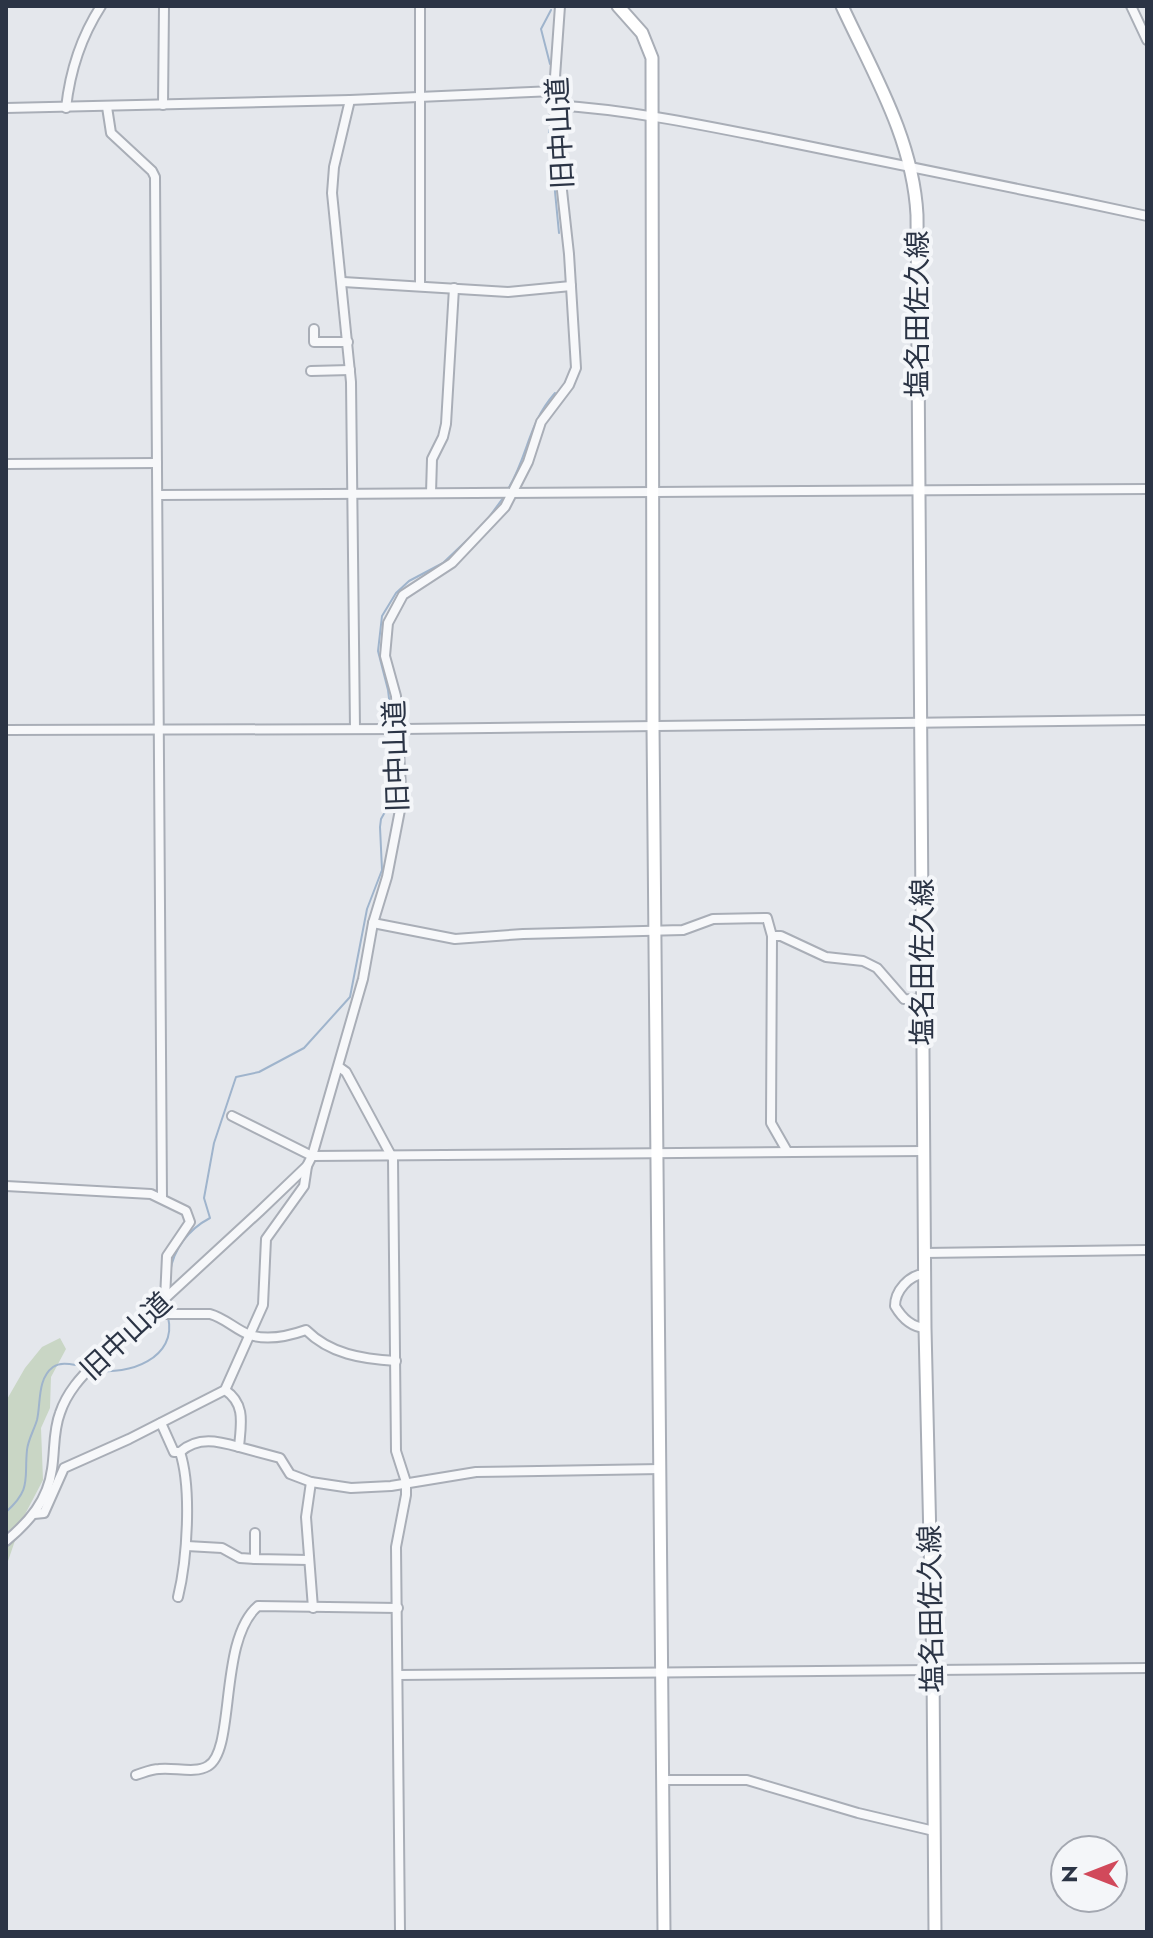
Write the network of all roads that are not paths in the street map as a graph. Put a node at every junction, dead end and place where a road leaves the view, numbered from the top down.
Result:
1 (101, 6) edge
2 (164, 6) edge
3 (420, 6) edge
4 (560, 6) edge
5 (618, 6) edge
6 (842, 6) edge
7 (1131, 6) edge
8 (1147, 40) edge
9 (554, 91) junction
10 (420, 98) junction
11 (350, 100) junction
12 (163, 105) junction
13 (555, 105) junction
14 (107, 107) junction
15 (6, 108) edge
16 (66, 108) junction
17 (651, 116) junction
18 (911, 166) junction
19 (1147, 216) edge
20 (343, 282) junction
21 (420, 285) junction
22 (571, 286) junction
23 (454, 288) junction
24 (314, 329) dead end
25 (348, 342) junction
26 (350, 370) junction
27 (311, 371) dead end
28 (157, 463) junction
29 (6, 464) edge
30 (1147, 489) edge
31 (918, 490) junction
32 (431, 493) junction
33 (652, 493) junction
34 (353, 494) junction
35 (513, 494) junction
36 (158, 495) junction
37 (1147, 720) edge
38 (921, 722) junction
39 (653, 726) junction
40 (160, 729) junction
41 (355, 729) junction
42 (397, 729) junction
43 (6, 730) edge
44 (373, 923) junction
45 (655, 929) junction
46 (772, 936) junction
47 (922, 1000) junction
48 (339, 1067) junction
49 (232, 1116) dead end
50 (657, 1151) junction
51 (787, 1151) junction
52 (923, 1151) junction
53 (392, 1154) junction
54 (312, 1156) junction
55 (307, 1166) junction
56 (6, 1186) edge
57 (162, 1198) junction
58 (1147, 1250) edge
59 (924, 1253) junction
60 (924, 1274) junction
61 (165, 1299) junction
62 (150, 1314) junction
63 (925, 1328) junction
64 (249, 1335) junction
65 (396, 1361) junction
66 (225, 1390) junction
67 (161, 1423) junction
68 (239, 1447) junction
69 (180, 1452) junction
70 (661, 1469) junction
71 (311, 1482) junction
72 (406, 1482) junction
73 (34, 1514) junction
74 (255, 1533) dead end
75 (6, 1541) edge
76 (187, 1546) junction
77 (255, 1559) junction
78 (309, 1560) junction
79 (178, 1597) dead end
80 (313, 1608) junction
81 (398, 1608) junction
82 (1147, 1668) edge
83 (933, 1669) junction
84 (663, 1673) junction
85 (398, 1675) junction
86 (136, 1775) dead end
87 (663, 1780) junction
88 (934, 1831) junction
89 (400, 1932) edge
90 (664, 1932) edge
91 (935, 1932) edge

1 - 16 street
2 - 12 street
3 - 10 street
4 - 9 street, 旧中山道
5 - 17 main road
6 - 18 main road, 塩名田佐久線
7 - 8 street
9 - 10 street
9 - 13 street, 旧中山道
10 - 11 street
10 - 21 street
11 - 12 street
11 - 20 street
12 - 14 street
13 - 17 street
13 - 22 street, 旧中山道
14 - 16 street
14 - 28 street
15 - 16 street
17 - 18 street
17 - 33 main road
18 - 19 street
18 - 31 main road, 塩名田佐久線
20 - 21 street
20 - 25 street
21 - 23 street
22 - 23 street
22 - 35 street, 旧中山道
23 - 32 street
24 - 25 street
25 - 26 street
26 - 27 street
26 - 34 street
28 - 29 street
28 - 36 street
30 - 31 street
31 - 33 street
31 - 38 main road, 塩名田佐久線
32 - 34 street
32 - 35 street
33 - 35 street
33 - 39 main road
34 - 36 street
34 - 41 street
35 - 42 street, 旧中山道
36 - 40 street
37 - 38 street
38 - 39 street
38 - 47 main road, 塩名田佐久線
39 - 42 street
39 - 45 main road
40 - 41 street
40 - 43 street
40 - 57 street
41 - 42 street
42 - 44 street, 旧中山道
44 - 45 street
44 - 48 street, 旧中山道
45 - 46 street
45 - 50 main road
46 - 47 street
46 - 51 street
47 - 52 main road, 塩名田佐久線
48 - 53 street
48 - 54 street, 旧中山道
49 - 54 street
50 - 51 street
50 - 53 street
50 - 70 main road
51 - 52 street
52 - 59 main road, 塩名田佐久線
53 - 54 street
53 - 65 street
54 - 55 street, 旧中山道
55 - 61 street, 旧中山道
55 - 64 street
56 - 57 street
57 - 61 street
58 - 59 street
59 - 60 main road, 塩名田佐久線
60 - 63 main road, 塩名田佐久線
60 - 63 street
61 - 62 street, 旧中山道
62 - 64 street
62 - 73 street, 旧中山道
63 - 83 main road, 塩名田佐久線
64 - 65 street
64 - 66 street
65 - 72 street
66 - 67 street
66 - 68 street
67 - 69 street
67 - 73 street
68 - 69 street
68 - 71 street
69 - 76 street
70 - 72 street
70 - 84 main road
71 - 72 street
71 - 78 street
72 - 81 street
73 - 75 street, 旧中山道
74 - 77 street
76 - 77 street
76 - 79 street
77 - 78 street
78 - 80 street
80 - 81 street
80 - 86 street
81 - 85 street
82 - 83 street
83 - 84 street
83 - 88 main road, 塩名田佐久線
84 - 85 street
84 - 87 main road
85 - 89 street
87 - 88 street
87 - 90 main road
88 - 91 main road, 塩名田佐久線

